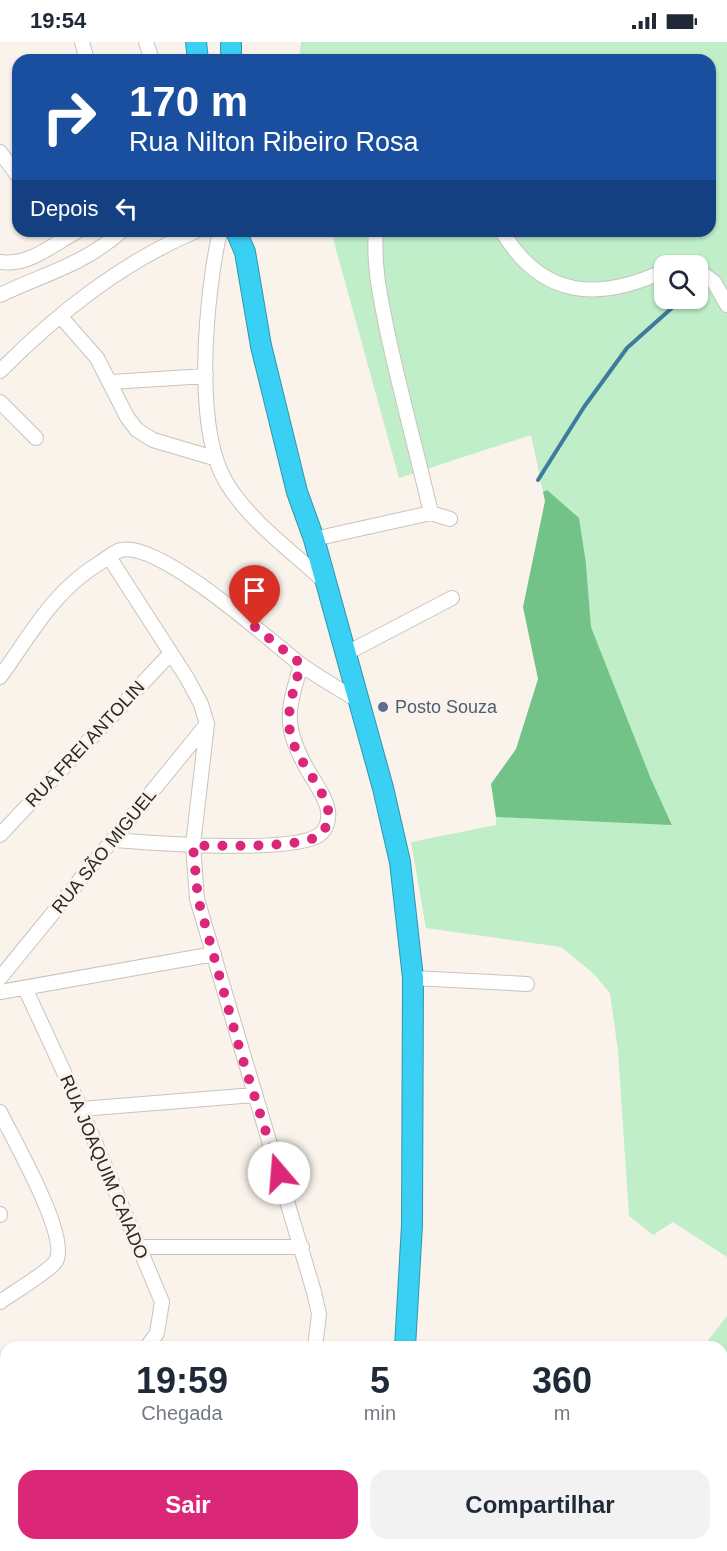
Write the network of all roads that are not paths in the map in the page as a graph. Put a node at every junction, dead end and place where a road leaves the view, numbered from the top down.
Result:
1 (0, 152) edge
2 (12, 168) edge
3 (56, 237) edge
4 (115, 237) edge
5 (184, 237) edge
6 (219, 237) edge
7 (239, 237) edge
8 (244, 237) edge
9 (376, 237) edge
10 (506, 237) edge
11 (245, 252) junction
12 (0, 262) edge
13 (654, 276) edge
14 (708, 278) edge
15 (0, 295) edge
16 (727, 304) edge
17 (61, 317) junction
18 (0, 371) edge
19 (206, 376) junction
20 (111, 382) junction
21 (0, 402) edge
22 (36, 438) dead end
23 (214, 458) junction
24 (431, 513) junction
25 (450, 519) dead end
26 (314, 539) junction
27 (110, 557) junction
28 (325, 582) junction
29 (452, 598) dead end
30 (170, 654) junction
31 (345, 654) junction
32 (301, 664) junction
33 (0, 677) edge
34 (357, 700) junction
35 (207, 724) junction
36 (0, 835) edge
37 (114, 840) junction
38 (193, 846) junction
39 (214, 954) junction
40 (0, 978) edge
41 (413, 978) junction
42 (526, 984) dead end
43 (25, 988) junction
44 (0, 992) edge
45 (254, 1095) junction
46 (81, 1109) junction
47 (0, 1112) edge
48 (0, 1140) edge
49 (20, 1153) junction
50 (302, 1246) junction
51 (139, 1247) junction
52 (0, 1302) edge
53 (151, 1341) edge
54 (316, 1341) edge
55 (407, 1341) edge

1 - 2 street
3 - 12 street
4 - 15 street
5 - 17 street
6 - 19 street
7 - 11 highway
8 - 11 highway
9 - 24 street
10 - 13 street
11 - 26 highway
14 - 16 street
17 - 18 street
17 - 20 street
19 - 20 street
19 - 23 street
20 - 23 street
21 - 22 street
23 - 28 street
24 - 25 street
24 - 26 street
26 - 28 highway
27 - 30 street
27 - 32 street
27 - 33 street
28 - 31 highway
29 - 31 street
30 - 35 street
30 - 36 street, RUA FREI ANTOLIN
31 - 34 highway
32 - 34 street
32 - 38 street
34 - 41 highway
35 - 37 street, RUA SÃO MIGUEL
35 - 38 street
37 - 38 street
37 - 40 street, RUA SÃO MIGUEL
38 - 39 street
39 - 43 street
39 - 45 street
41 - 42 street
41 - 55 highway
43 - 44 street
43 - 46 street, RUA JOAQUIM CAIADO
45 - 46 street
45 - 50 street
46 - 51 street, RUA JOAQUIM CAIADO
47 - 49 street
48 - 49 street
49 - 52 street
50 - 51 street
50 - 54 street
51 - 53 street, RUA JOAQUIM CAIADO

